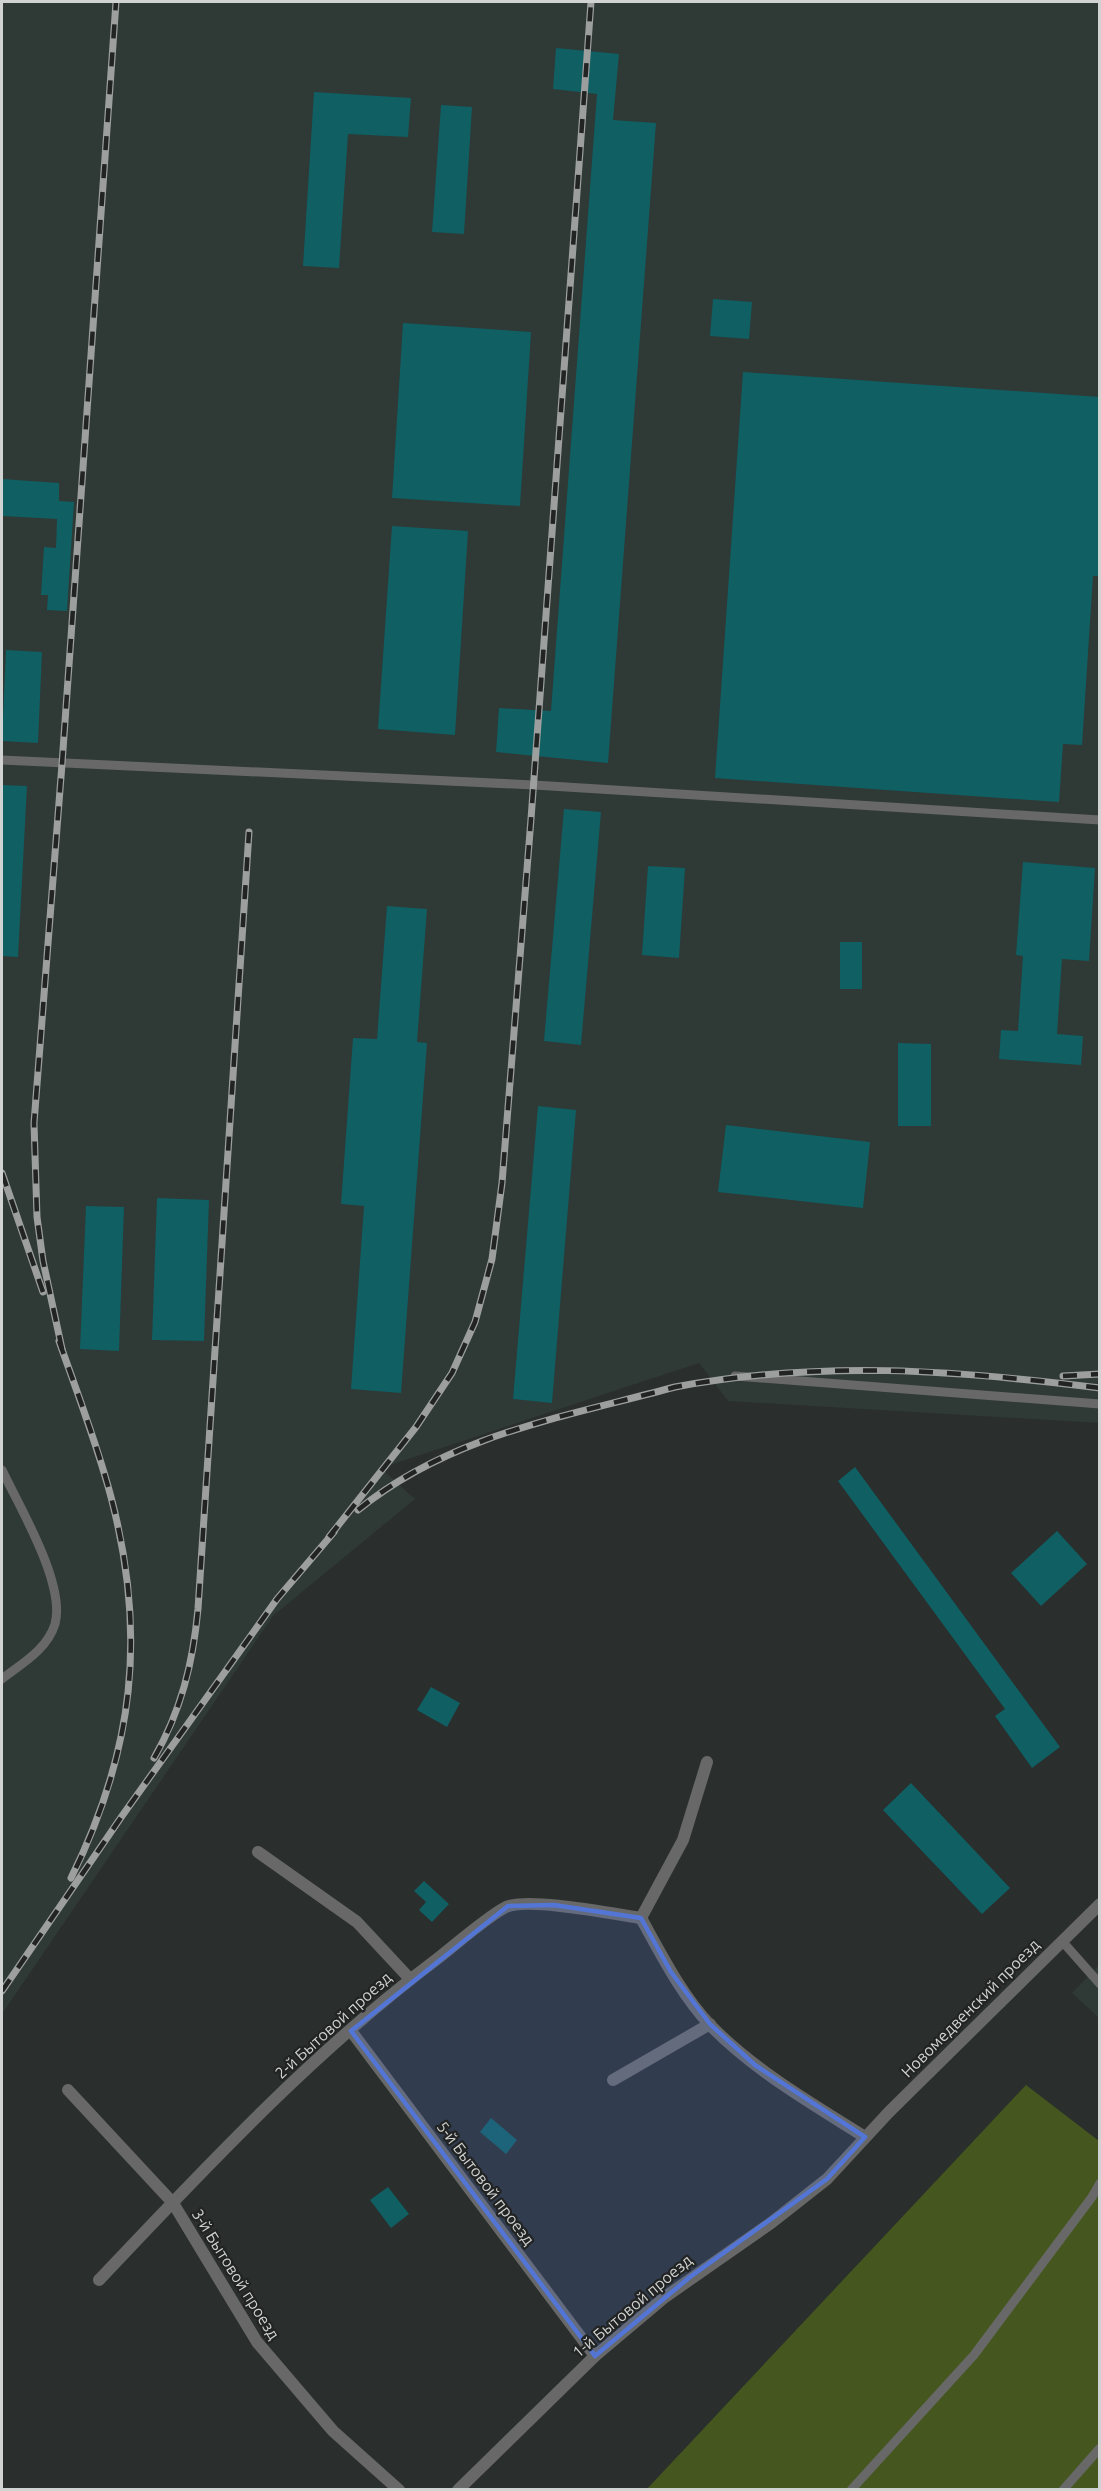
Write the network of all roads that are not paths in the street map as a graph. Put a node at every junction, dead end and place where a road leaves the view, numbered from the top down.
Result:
1 (2, 760) edge
2 (1100, 820) edge
3 (735, 1376) dead end
4 (1100, 1404) edge
5 (2, 1470) edge
6 (2, 1679) edge
7 (707, 1762) dead end
8 (258, 1852) dead end
9 (1100, 1904) edge
10 (641, 1918) junction
11 (1062, 1941) junction
12 (410, 1979) junction
13 (1100, 1984) edge
14 (710, 2024) junction
15 (351, 2031) junction
16 (613, 2080) dead end
17 (68, 2090) dead end
18 (865, 2137) junction
19 (1100, 2183) edge
20 (173, 2203) junction
21 (99, 2280) dead end
22 (595, 2356) junction
23 (1100, 2448) edge
24 (399, 2490) edge
25 (458, 2490) edge
26 (850, 2490) edge
27 (1063, 2490) edge

1 - 2 lane
3 - 4 lane
5 - 6 lane
7 - 10 street
8 - 12 street
9 - 11 street, Новомедвенский проезд
10 - 12 street, 2-й Бытовой проезд
10 - 14 street
11 - 13 lane
11 - 18 street, Новомедвенский проезд
12 - 15 street, 2-й Бытовой проезд
14 - 16 street
14 - 18 street
15 - 20 street, 2-й Бытовой проезд
15 - 22 street, 5-й Бытовой проезд
17 - 20 street, 3-й Бытовой проезд
18 - 22 street, 1-й Бытовой проезд
19 - 26 lane
20 - 21 street, 2-й Бытовой проезд
20 - 24 street, 3-й Бытовой проезд
22 - 25 street, 1-й Бытовой проезд
23 - 27 lane

